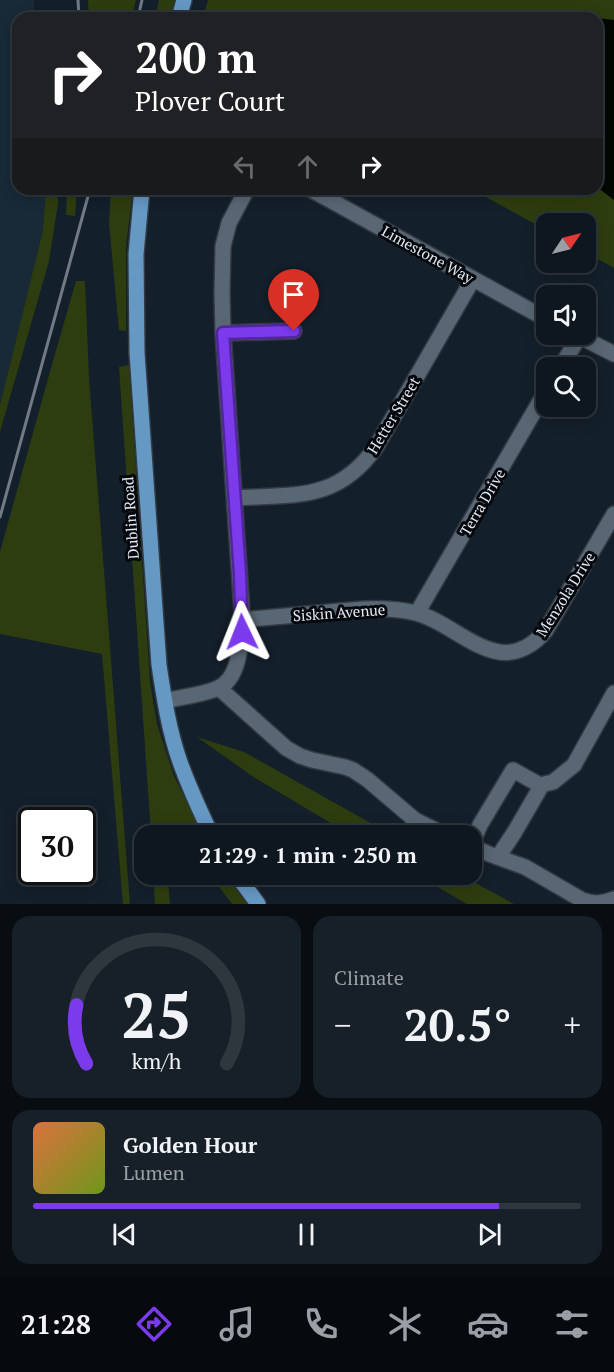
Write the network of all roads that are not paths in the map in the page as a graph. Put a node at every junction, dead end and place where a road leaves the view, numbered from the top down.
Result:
1 (141, 195) edge
2 (244, 195) edge
3 (321, 195) edge
4 (473, 279) junction
5 (536, 314) edge
6 (294, 331) dead end
7 (223, 333) junction
8 (596, 345) edge
9 (614, 354) edge
10 (536, 408) edge
11 (235, 498) junction
12 (614, 514) edge
13 (417, 613) junction
14 (242, 620) junction
15 (500, 652) joint
16 (219, 688) junction
17 (614, 693) edge
18 (165, 701) junction
19 (540, 785) junction
20 (206, 825) edge
21 (425, 825) edge
22 (480, 825) edge
23 (482, 850) edge
24 (498, 857) junction
25 (245, 885) edge
26 (614, 899) edge
27 (258, 904) edge

1 - 18 main road, Dublin Road
2 - 7 street
3 - 4 street, Limestone Way
4 - 5 street, Limestone Way
4 - 11 street, Hetter Street
6 - 7 street
7 - 11 street
8 - 9 street
10 - 13 street, Terra Drive
11 - 14 street
12 - 15 street, Menzola Drive
13 - 14 street, Siskin Avenue
13 - 15 street, Siskin Avenue
14 - 16 street
16 - 18 street
16 - 21 street
17 - 19 street
18 - 20 main road, Dublin Road
19 - 22 street
19 - 24 street
23 - 24 street
24 - 26 street
25 - 27 main road

